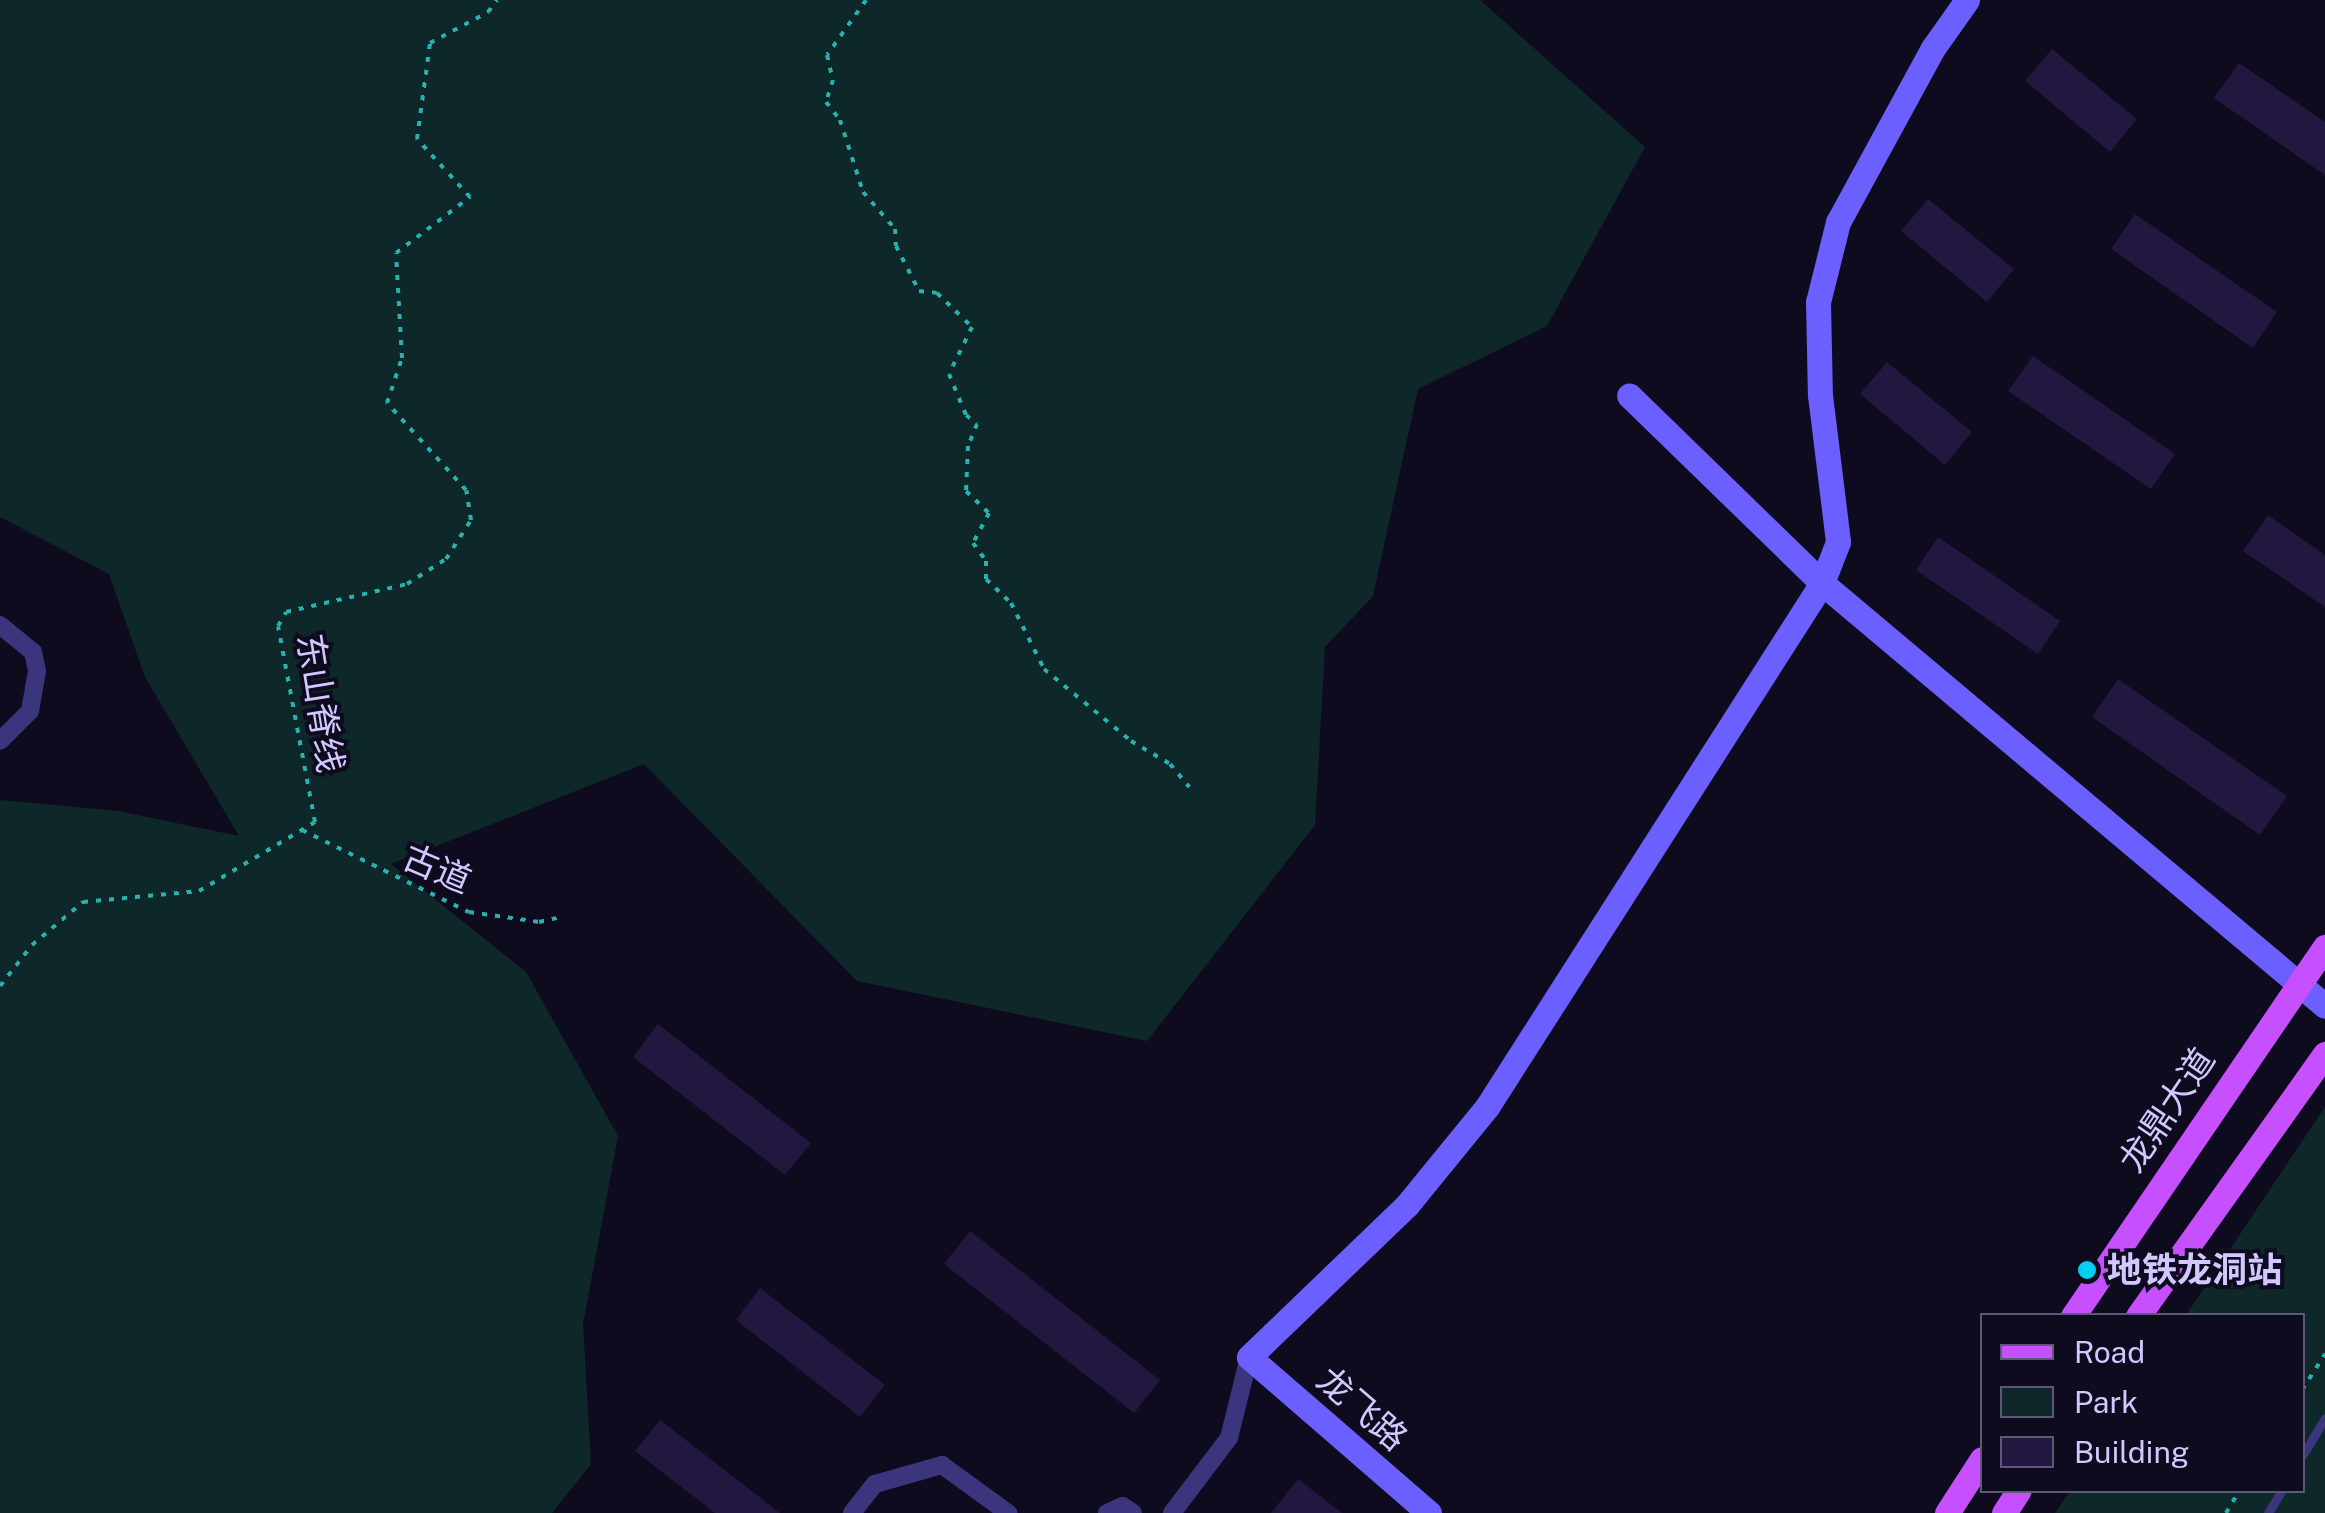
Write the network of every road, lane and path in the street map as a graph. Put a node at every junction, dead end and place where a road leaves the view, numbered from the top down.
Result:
1 (498, 0) edge
2 (866, 0) edge
3 (1967, 0) edge
4 (1629, 395) dead end
5 (1822, 583) junction
6 (0, 625) edge
7 (0, 741) edge
8 (1189, 787) dead end
9 (302, 830) junction
10 (561, 917) dead end
11 (2325, 947) edge
12 (2295, 984) junction
13 (0, 986) edge
14 (2325, 1006) edge
15 (2325, 1054) edge
16 (2074, 1313) edge
17 (2140, 1313) edge
18 (2325, 1354) edge
19 (1249, 1357) junction
20 (2305, 1385) edge
21 (2325, 1418) edge
22 (2305, 1451) edge
23 (1980, 1462) edge
24 (852, 1513) edge
25 (1008, 1513) edge
26 (1107, 1513) edge
27 (1133, 1513) edge
28 (1172, 1513) edge
29 (1429, 1513) edge
30 (1946, 1513) edge

1 - 9 path, 东山脊线
2 - 8 path
3 - 5 street
4 - 5 street
5 - 12 street
5 - 19 street
6 - 7 street
9 - 10 path, 古道
9 - 13 path
11 - 12 main road, 龙鼎大道
12 - 14 street
12 - 16 main road, 龙鼎大道
15 - 17 main road
18 - 20 path
19 - 28 street
19 - 29 street, 龙飞路
21 - 22 lane
23 - 30 main road
24 - 25 street
26 - 27 street

